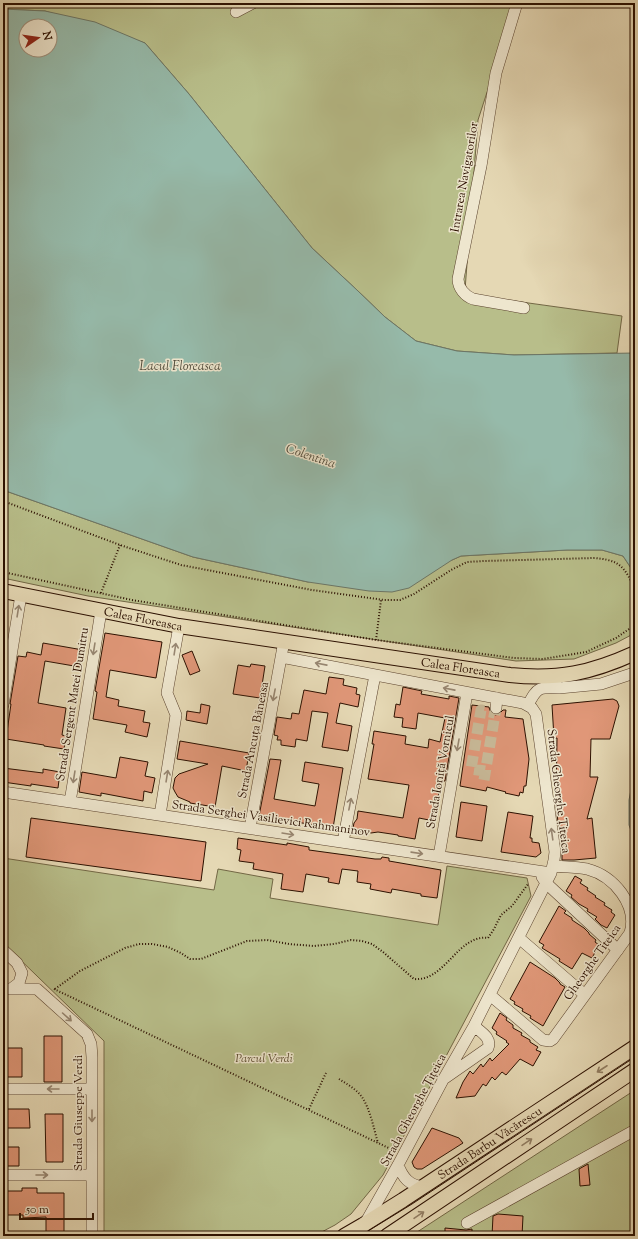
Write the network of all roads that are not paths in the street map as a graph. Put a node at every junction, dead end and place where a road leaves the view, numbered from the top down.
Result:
1 (253, 3) edge
2 (517, 3) edge
3 (236, 12) dead end
4 (524, 308) dead end
5 (3, 591) edge
6 (21, 595) junction
7 (100, 611) junction
8 (178, 626) junction
9 (287, 642) junction
10 (635, 653) edge
11 (281, 656) junction
12 (294, 659) junction
13 (607, 665) junction
14 (631, 674) dead end
15 (375, 675) junction
16 (549, 676) junction
17 (608, 682) junction
18 (559, 688) junction
19 (467, 692) junction
20 (3, 705) edge
21 (528, 705) junction
22 (3, 792) edge
23 (70, 802) junction
24 (160, 815) junction
25 (250, 828) junction
26 (343, 842) junction
27 (440, 856) junction
28 (550, 874) junction
29 (519, 938) junction
30 (3, 950) edge
31 (618, 950) junction
32 (7, 989) edge
33 (490, 995) junction
34 (585, 995) junction
35 (474, 1026) junction
36 (635, 1047) edge
37 (635, 1070) edge
38 (443, 1080) junction
39 (3, 1089) edge
40 (92, 1089) junction
41 (635, 1130) edge
42 (398, 1165) junction
43 (3, 1175) edge
44 (91, 1175) junction
45 (423, 1188) junction
46 (467, 1223) dead end
47 (361, 1231) edge
48 (92, 1236) edge
49 (344, 1236) edge
50 (387, 1236) edge

1 - 3 street
2 - 4 street, Intrarea Navigatorilor
5 - 6 main road, Calea Floreasca
6 - 7 main road, Calea Floreasca
20 -> 6 street
7 - 8 main road, Calea Floreasca
7 -> 23 street, Strada Sergent Matei Dumitru
8 - 9 main road, Calea Floreasca
24 -> 8 street
9 - 11 street
9 - 12 street
9 - 16 main road, Calea Floreasca
10 - 13 main road, Calea Floreasca
11 - 12 street, Calea Floreasca
11 -> 25 street, Strada Ancuța Băneasa
15 -> 12 street, Calea Floreasca
13 - 16 main road, Calea Floreasca
13 - 17 street
14 - 17 street
19 -> 15 street, Calea Floreasca
26 -> 15 street
16 - 18 street
17 - 18 street
18 - 21 street
19 - 21 street, Calea Floreasca
19 -> 27 street, Strada Ioniță Vornicul
28 -> 21 street, Strada Gheorghe Țițeica
22 - 23 street, Strada Serghei Vasilievici Rahmaninov
23 - 24 street, Strada Serghei Vasilievici Rahmaninov
24 - 25 street, Strada Serghei Vasilievici Rahmaninov
25 -> 26 street, Strada Serghei Vasilievici Rahmaninov
26 -> 27 street, Strada Serghei Vasilievici Rahmaninov
27 - 28 street, Strada Serghei Vasilievici Rahmaninov
28 - 29 street, Strada Gheorghe Țițeica
28 - 31 street
28 - 31 street, Gheorghe Titeica
29 - 33 street, Strada Gheorghe Țițeica
29 - 34 street
30 - 32 street
31 - 34 street, Gheorghe Titeica
32 -> 40 street, Strada Giuseppe Verdi
33 - 34 street, Gheorghe Titeica
33 - 35 street, Strada Gheorghe Țițeica
35 - 38 street, Strada Gheorghe Țițeica
35 - 38 street
36 -> 45 main road, Strada Barbu Văcărescu
50 -> 37 main road, Strada Barbu Văcărescu
38 - 42 street, Strada Gheorghe Țițeica
40 -> 39 street
40 -> 44 street, Strada Giuseppe Verdi
41 - 46 street
42 - 45 street
42 - 47 street, Strada Gheorghe Țițeica
43 -> 44 street
44 - 48 street, Strada Giuseppe Verdi
45 - 47 main road, Strada Barbu Văcărescu
47 - 49 main road, Strada Barbu Văcărescu

